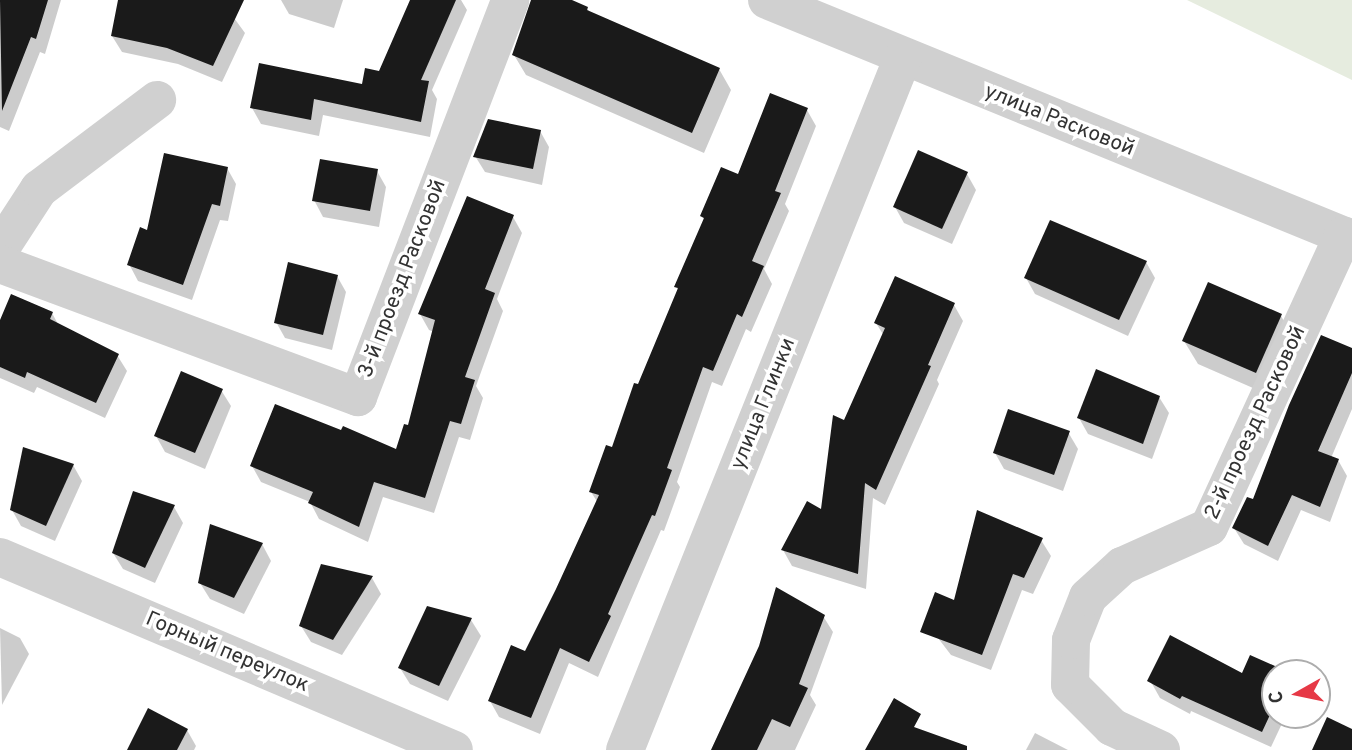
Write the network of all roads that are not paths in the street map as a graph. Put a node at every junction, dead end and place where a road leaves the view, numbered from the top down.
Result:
1 (510, 0) edge
2 (767, 0) edge
3 (903, 57) junction
4 (156, 100) dead end
5 (1348, 237) edge
6 (0, 249) edge
7 (0, 264) edge
8 (0, 557) edge
9 (454, 750) edge
10 (625, 750) edge
11 (1161, 750) edge

1 - 7 street, 3-й проезд Расковой
2 - 3 street, улица Расковой
3 - 5 street, улица Расковой
3 - 10 street, улица Глинки
4 - 6 street
5 - 11 street, 2-й проезд Расковой
8 - 9 street, Горный переулок

